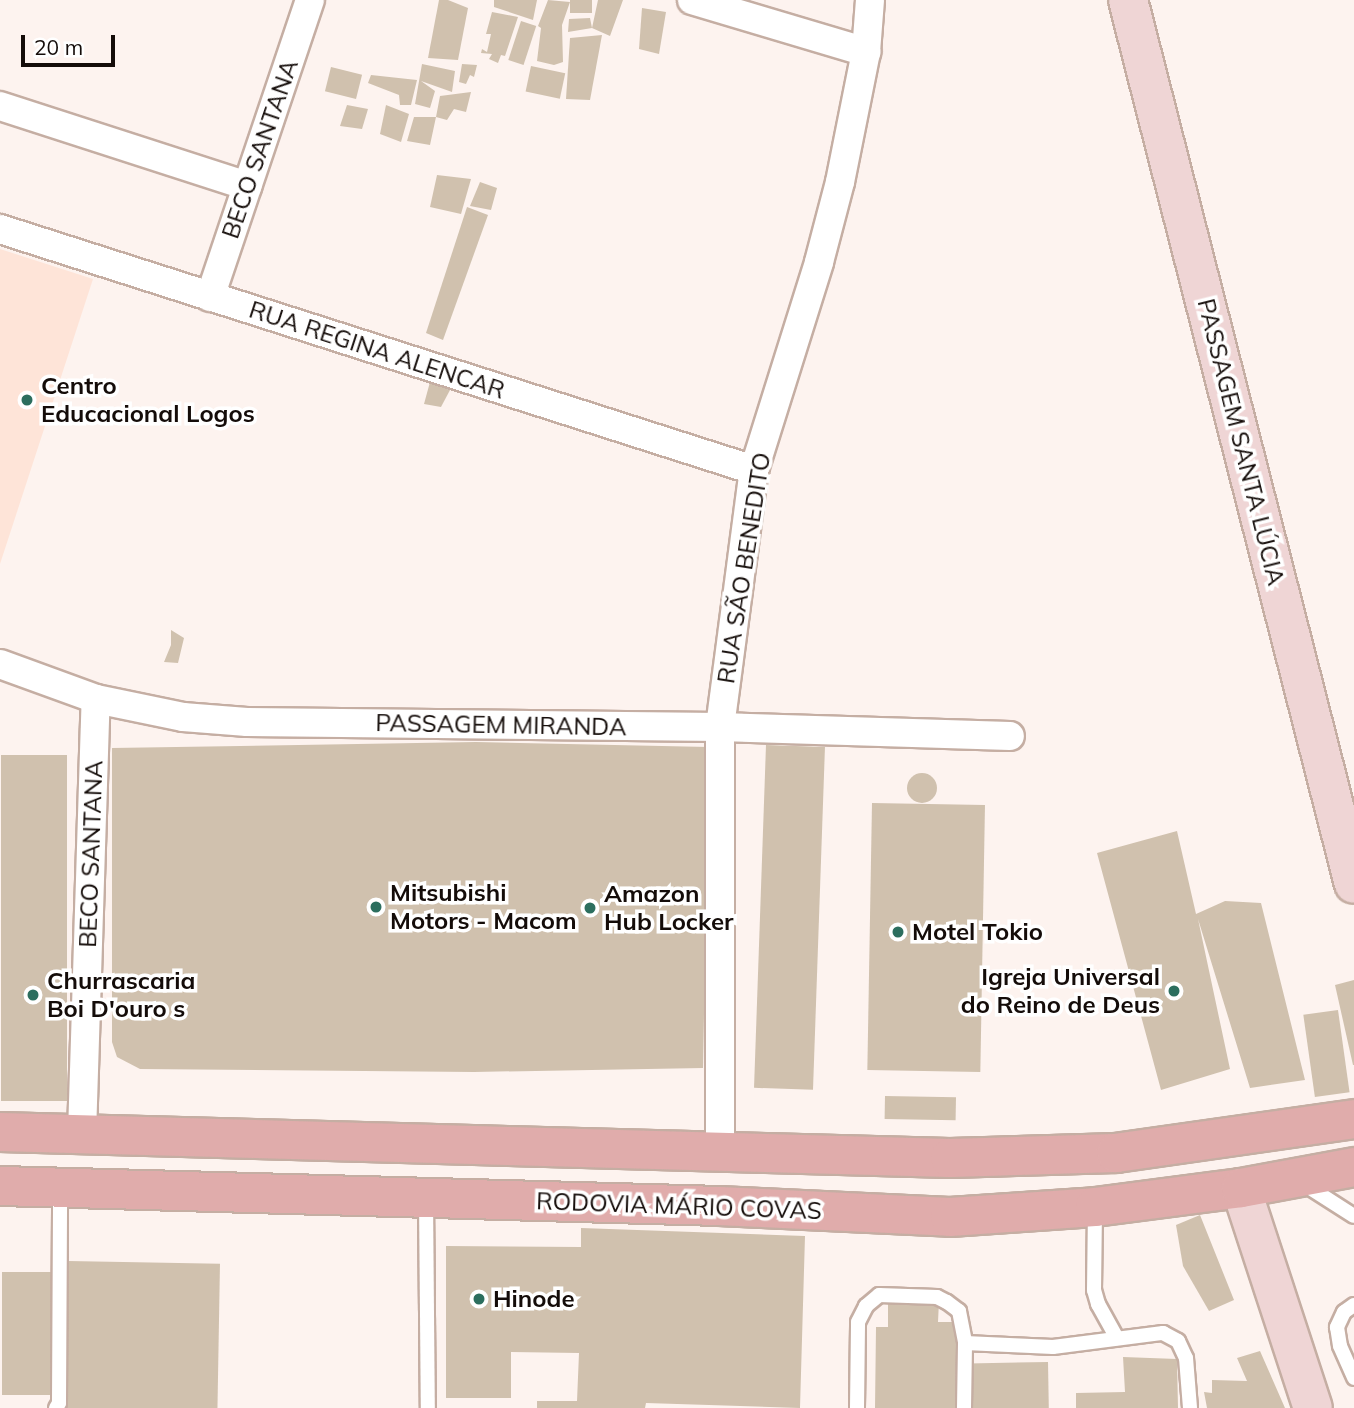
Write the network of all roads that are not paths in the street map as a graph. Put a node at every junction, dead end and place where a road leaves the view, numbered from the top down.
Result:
1 (692, 0) edge
2 (870, 0) edge
3 (1128, 0) edge
4 (303, 2) edge
5 (866, 52) junction
6 (0, 106) edge
7 (247, 186) junction
8 (0, 229) edge
9 (210, 297) junction
10 (754, 470) junction
11 (0, 664) edge
12 (96, 699) junction
13 (720, 727) junction
14 (1010, 736) dead end
15 (1354, 884) edge
16 (1347, 1120) edge
17 (0, 1132) edge
18 (82, 1134) junction
19 (720, 1150) junction
20 (1349, 1168) edge
21 (1294, 1177) junction
22 (0, 1186) edge
23 (60, 1187) junction
24 (1241, 1188) junction
25 (426, 1197) junction
26 (1095, 1207) junction
27 (1354, 1216) edge
28 (1354, 1305) edge
29 (1117, 1338) junction
30 (965, 1343) junction
31 (1354, 1378) edge
32 (56, 1408) edge
33 (428, 1408) edge
34 (856, 1408) edge
35 (964, 1408) edge
36 (1190, 1408) edge
37 (1313, 1408) edge

1 - 5 street
2 - 5 street, RUA SÃO BENEDITO
3 - 15 street, PASSAGEM SANTA LÚCIA
4 - 7 street, BECO SANTANA
5 - 10 street, RUA SÃO BENEDITO
6 - 7 street
7 - 9 street, BECO SANTANA
8 - 9 street, RUA REGINA ALENCAR
9 - 10 street, RUA REGINA ALENCAR
10 - 13 street, RUA SÃO BENEDITO
11 - 12 street, PASSAGEM MIRANDA
12 - 13 street, PASSAGEM MIRANDA
12 - 18 street, BECO SANTANA
13 - 14 street, PASSAGEM MIRANDA
13 - 19 street, RUA SÃO BENEDITO
16 - 19 main road
16 - 20 main road
17 - 18 main road
18 - 19 main road
20 - 21 main road, RODOVIA MÁRIO COVAS
21 - 24 main road, RODOVIA MÁRIO COVAS
21 - 27 lane
22 - 23 main road, RODOVIA MÁRIO COVAS
23 - 25 main road, RODOVIA MÁRIO COVAS
23 - 32 lane
24 - 26 main road, RODOVIA MÁRIO COVAS
24 - 37 street
25 - 26 main road, RODOVIA MÁRIO COVAS
25 - 33 lane
26 - 29 lane
28 - 31 lane
29 - 30 lane
29 - 36 lane
30 - 34 lane
30 - 35 lane

